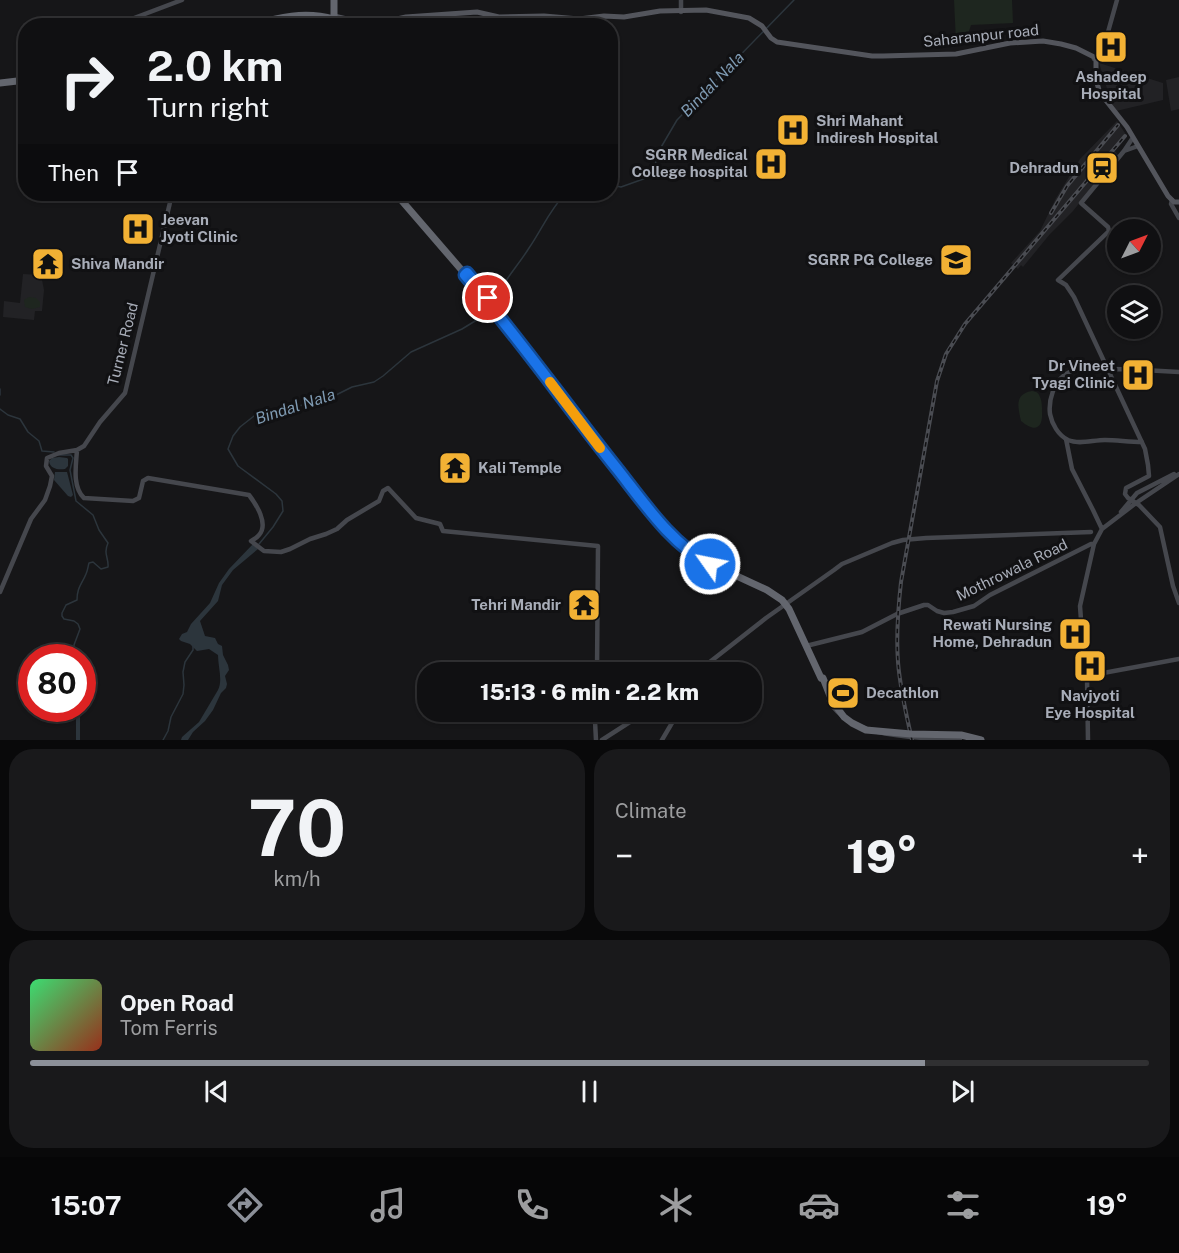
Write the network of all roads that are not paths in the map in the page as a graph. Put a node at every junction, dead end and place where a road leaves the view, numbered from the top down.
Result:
1 (182, 0) edge
2 (334, 0) edge
3 (1117, 0) edge
4 (682, 7) edge
5 (652, 13) junction
6 (333, 15) junction
7 (134, 18) edge
8 (266, 18) edge
9 (341, 18) edge
10 (347, 18) edge
11 (398, 18) edge
12 (424, 18) edge
13 (494, 18) edge
14 (567, 18) edge
15 (587, 18) edge
16 (618, 20) edge
17 (1095, 59) junction
18 (18, 82) edge
19 (18, 83) edge
20 (0, 84) edge
21 (1114, 113) junction
22 (1132, 139) junction
23 (1137, 148) junction
24 (1124, 151) junction
25 (170, 201) edge
26 (402, 201) edge
27 (1175, 203) edge
28 (1178, 217) edge
29 (1108, 369) junction
30 (1179, 372) edge
31 (1066, 439) junction
32 (1142, 442) junction
33 (77, 450) junction
34 (1179, 473) edge
35 (1135, 502) junction
36 (1102, 529) junction
37 (1094, 544) junction
38 (0, 592) edge
39 (786, 603) junction
40 (1179, 604) edge
41 (807, 646) junction
42 (1179, 660) edge
43 (597, 662) edge
44 (709, 662) edge
45 (1087, 676) junction
46 (821, 677) junction
47 (595, 722) edge
48 (630, 722) edge
49 (674, 722) edge
50 (596, 740) edge
51 (602, 740) edge
52 (662, 740) edge
53 (960, 740) edge
54 (976, 740) edge
55 (983, 740) edge
56 (1087, 740) edge

1 - 7 street
2 - 6 highway
3 - 17 street
4 - 5 main road
4 - 17 main road, Saharanpur road
5 - 15 main road
5 - 16 main road
6 - 8 highway
6 - 9 main road
6 - 10 main road
11 - 14 main road
12 - 13 main road
17 - 21 main road
18 - 20 highway
19 - 20 highway
21 - 22 main road
21 - 23 main road
22 - 23 main road
22 - 24 street
23 - 24 street
23 - 27 main road
24 - 29 street
25 - 33 street, Turner Road
26 - 39 highway
27 - 28 street
29 - 30 street
29 - 31 street
29 - 32 street
31 - 32 street
31 - 36 street
32 - 35 street
33 - 38 street
33 - 43 street
34 - 35 street
35 - 36 street
35 - 40 street
36 - 37 street
36 - 39 street
37 - 41 street, Mothrowala Road
37 - 45 street
39 - 41 highway
39 - 44 street
41 - 46 highway
41 - 46 highway
42 - 45 street
45 - 56 street
46 - 53 street
46 - 54 highway, bridge
46 - 55 highway, bridge
47 - 50 street
48 - 51 street
49 - 52 street

